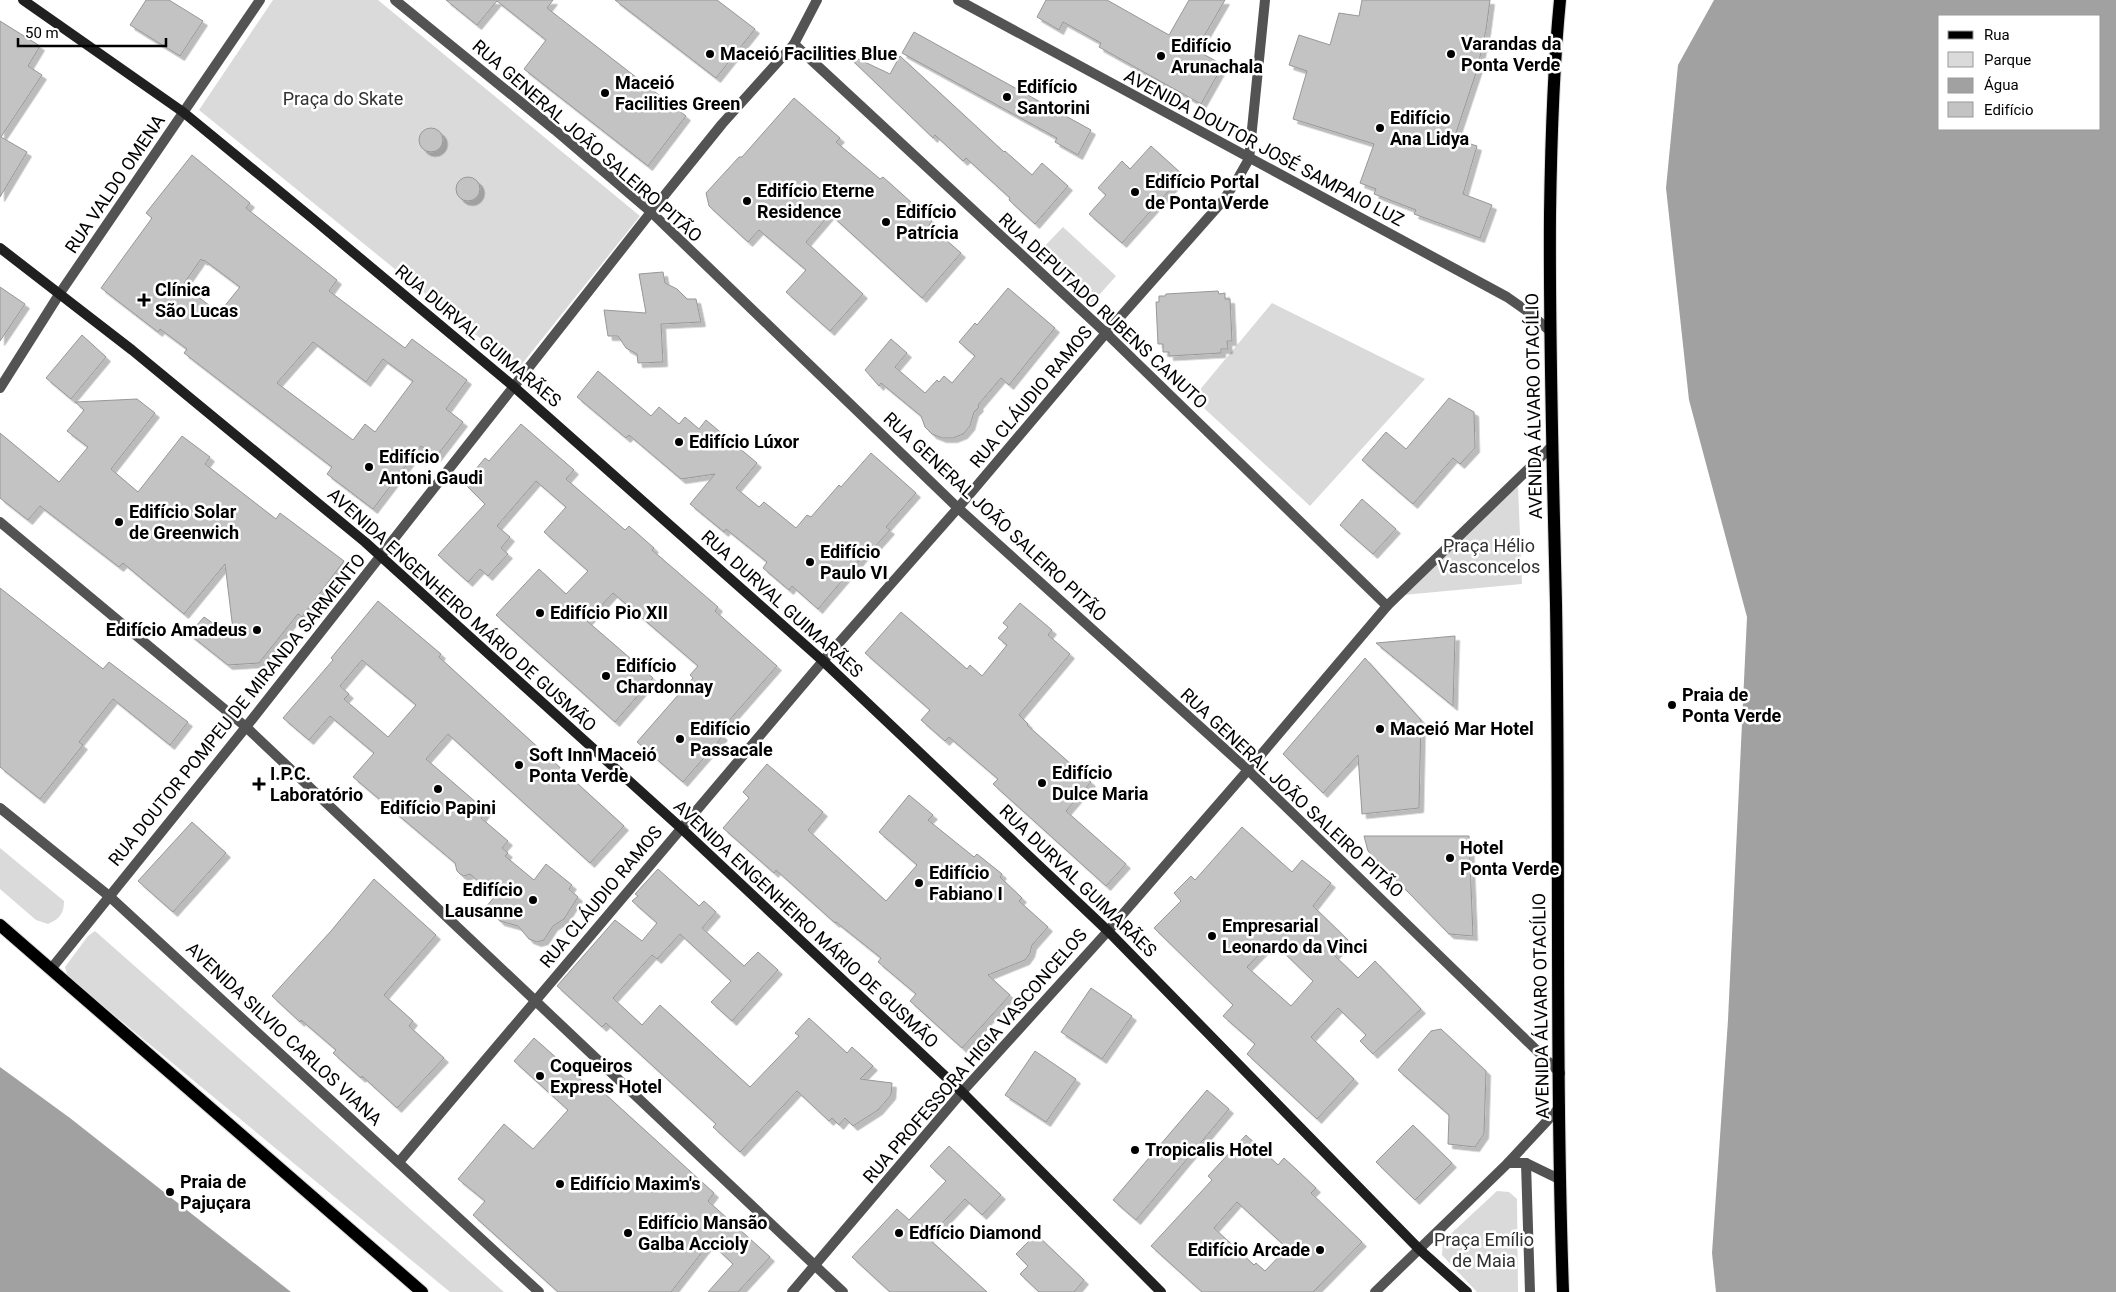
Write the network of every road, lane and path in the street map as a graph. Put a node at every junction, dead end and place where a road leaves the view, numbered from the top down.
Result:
1 (23, 0) edge
2 (260, 0) edge
3 (395, 0) edge
4 (817, 0) edge
5 (958, 0) edge
6 (1265, 0) edge
7 (1560, 0) edge
8 (794, 44) junction
9 (182, 112) junction
10 (1249, 159) junction
11 (651, 212) junction
12 (0, 248) edge
13 (60, 293) junction
14 (1551, 332) junction
15 (1106, 333) junction
16 (513, 386) junction
17 (0, 388) edge
18 (1551, 447) junction
19 (958, 508) junction
20 (0, 522) edge
21 (380, 557) junction
22 (1387, 606) junction
23 (823, 660) junction
24 (246, 727) junction
25 (1248, 770) junction
26 (0, 808) edge
27 (681, 828) junction
28 (109, 896) junction
29 (0, 925) edge
30 (1108, 931) junction
31 (51, 969) junction
32 (534, 1001) junction
33 (1560, 1073) junction
34 (962, 1092) junction
35 (1560, 1107) junction
36 (399, 1162) junction
37 (1508, 1163) junction
38 (1526, 1163) junction
39 (1559, 1179) junction
40 (1420, 1250) junction
41 (815, 1264) junction
42 (422, 1292) edge
43 (539, 1292) edge
44 (792, 1292) edge
45 (843, 1292) edge
46 (1161, 1292) edge
47 (1375, 1292) edge
48 (1467, 1292) edge
49 (1530, 1292) edge
50 (1563, 1292) edge

1 - 9 street, RUA DURVAL GUIMARÃES
2 - 9 street, RUA VALDO OMENA
3 - 11 street, RUA GENERAL JOÃO SALEIRO PITÃO
4 - 8 street, RUA DOUTOR POMPEU DE MIRANDA SARMENTO
5 - 10 street, AVENIDA DOUTOR JOSÉ SAMPAIO LUZ
6 - 10 street, RUA CLÁUDIO RAMOS
7 - 14 main road, AVENIDA ÁLVARO OTACÍLIO
8 - 11 street, RUA DOUTOR POMPEU DE MIRANDA SARMENTO
8 - 15 street, RUA DEPUTADO RUBENS CANUTO
9 - 13 street, RUA VALDO OMENA
9 - 16 street, RUA DURVAL GUIMARÃES
10 - 14 street, AVENIDA DOUTOR JOSÉ SAMPAIO LUZ
10 - 15 street, RUA CLÁUDIO RAMOS
11 - 16 street, RUA DOUTOR POMPEU DE MIRANDA SARMENTO
11 - 19 street, RUA GENERAL JOÃO SALEIRO PITÃO
12 - 13 street, AVENIDA ENGENHEIRO MÁRIO DE GUSMÃO
13 - 17 street, RUA VALDO OMENA
13 - 21 street, AVENIDA ENGENHEIRO MÁRIO DE GUSMÃO
14 - 18 main road, AVENIDA ÁLVARO OTACÍLIO
15 - 19 street, RUA CLÁUDIO RAMOS
15 - 22 street, RUA DEPUTADO RUBENS CANUTO
16 - 21 street, RUA DOUTOR POMPEU DE MIRANDA SARMENTO
16 - 23 street, RUA DURVAL GUIMARÃES
18 - 22 street, RUA PROFESSORA HIGIA VASCONCELOS
18 - 33 main road, AVENIDA ÁLVARO OTACÍLIO
19 - 23 street, RUA CLÁUDIO RAMOS
19 - 25 street, RUA GENERAL JOÃO SALEIRO PITÃO
20 - 24 street
21 - 24 street, RUA DOUTOR POMPEU DE MIRANDA SARMENTO
21 - 27 street, AVENIDA ENGENHEIRO MÁRIO DE GUSMÃO
22 - 25 street, RUA PROFESSORA HIGIA VASCONCELOS
23 - 27 street, RUA CLÁUDIO RAMOS
23 - 30 street, RUA DURVAL GUIMARÃES
24 - 28 street, RUA DOUTOR POMPEU DE MIRANDA SARMENTO
24 - 32 street
25 - 30 street, RUA PROFESSORA HIGIA VASCONCELOS
25 - 33 street, RUA GENERAL JOÃO SALEIRO PITÃO
26 - 28 street, AVENIDA SILVIO CARLOS VIANA
27 - 32 street, RUA CLÁUDIO RAMOS
27 - 34 street, AVENIDA ENGENHEIRO MÁRIO DE GUSMÃO
28 - 31 street, RUA DOUTOR POMPEU DE MIRANDA SARMENTO
28 - 36 street, AVENIDA SILVIO CARLOS VIANA
29 - 31 main road
30 - 34 street, RUA PROFESSORA HIGIA VASCONCELOS
30 - 40 street, RUA DURVAL GUIMARÃES
31 - 42 main road
32 - 36 street, RUA CLÁUDIO RAMOS
32 - 41 street
33 - 35 main road, AVENIDA ÁLVARO OTACÍLIO
34 - 41 street, RUA PROFESSORA HIGIA VASCONCELOS
34 - 46 street, AVENIDA ENGENHEIRO MÁRIO DE GUSMÃO
35 - 37 street
35 - 39 main road, AVENIDA ÁLVARO OTACÍLIO
36 - 43 street, AVENIDA SILVIO CARLOS VIANA
37 - 38 street
37 - 40 street
38 - 39 street
38 - 49 street
39 - 50 main road, AVENIDA ÁLVARO OTACÍLIO
40 - 47 street
40 - 48 street, RUA DURVAL GUIMARÃES
41 - 44 street, RUA PROFESSORA HIGIA VASCONCELOS
41 - 45 street

